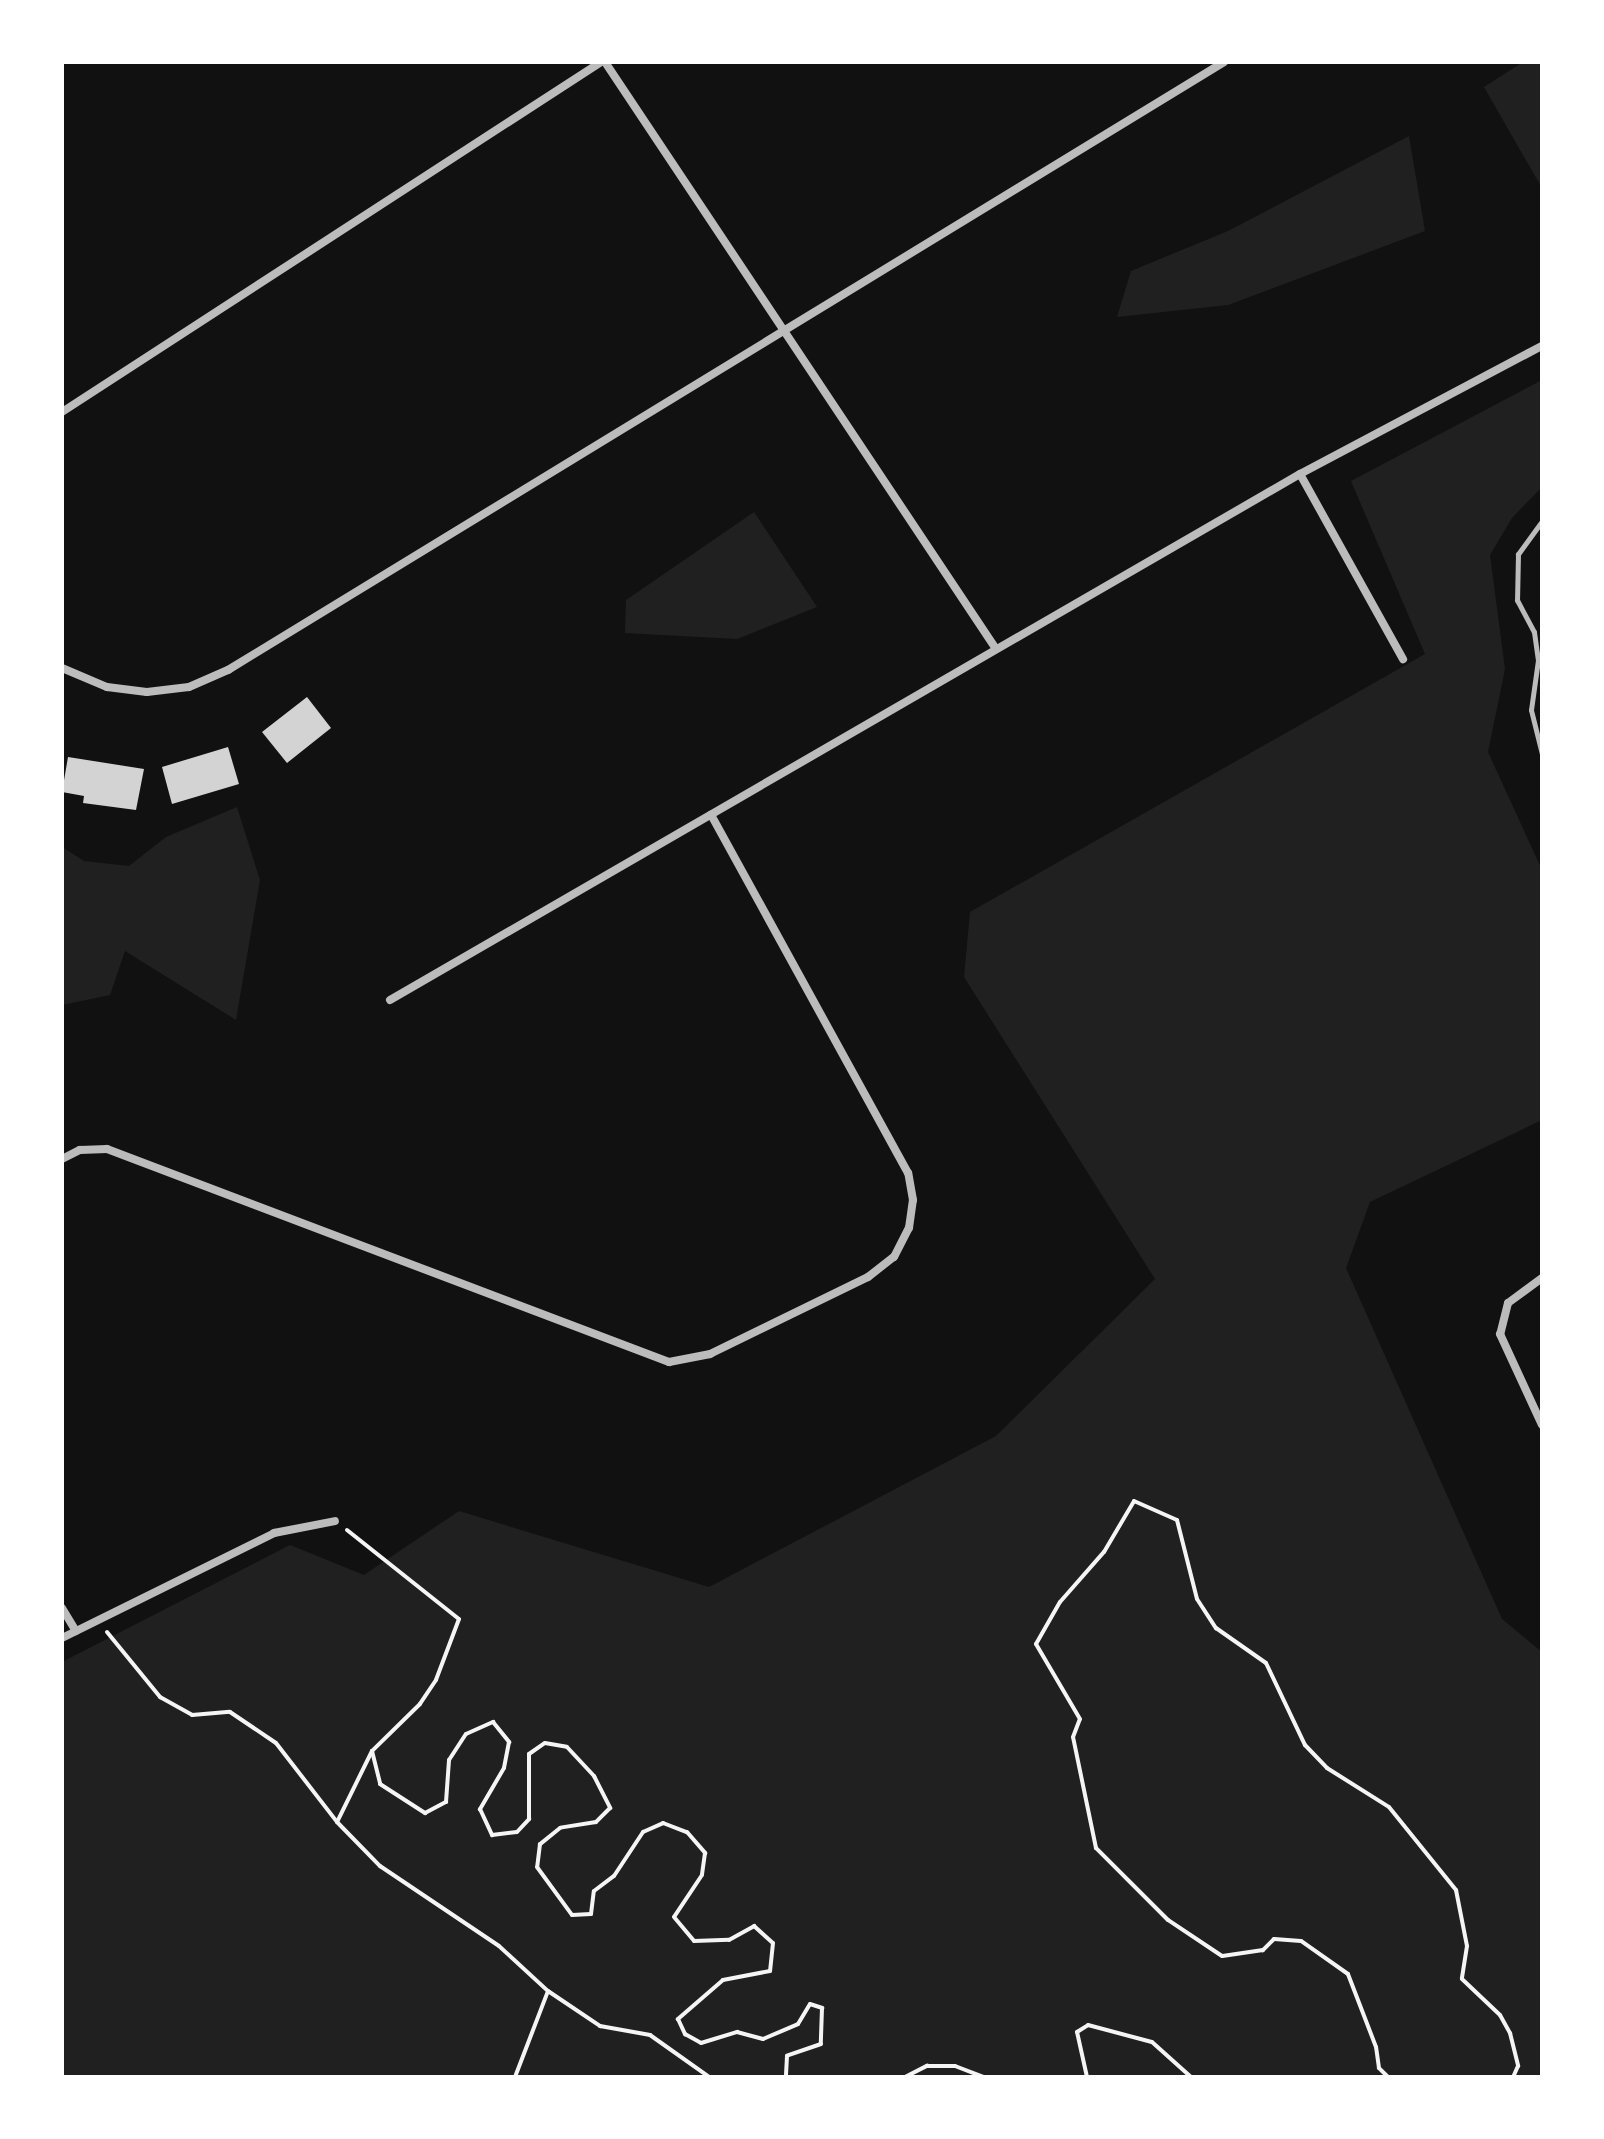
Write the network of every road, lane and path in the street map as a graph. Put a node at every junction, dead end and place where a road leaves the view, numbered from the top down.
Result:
1 (603, 62) edge
2 (1224, 62) edge
3 (787, 332) junction
4 (1542, 346) edge
5 (62, 412) edge
6 (1300, 474) junction
7 (1542, 521) edge
8 (996, 649) junction
9 (1403, 659) dead end
10 (62, 668) edge
11 (1542, 754) edge
12 (711, 814) junction
13 (390, 1000) dead end
14 (62, 1159) edge
15 (1542, 1278) edge
16 (1542, 1425) edge
17 (335, 1521) joint
18 (62, 1608) edge
19 (98, 1620) junction
20 (76, 1631) junction
21 (62, 1638) edge
22 (372, 1751) junction
23 (337, 1822) junction
24 (548, 1991) junction
25 (515, 2077) edge
26 (709, 2077) edge
27 (786, 2077) edge
28 (905, 2077) edge
29 (984, 2077) edge
30 (1087, 2077) edge
31 (1191, 2077) edge
32 (1388, 2077) edge
33 (1513, 2077) edge

1 - 3 street
1 - 5 street
2 - 3 street
3 - 8 street
3 - 10 street
4 - 6 street
6 - 8 street
6 - 9 street
7 - 11 lane
8 - 12 street
12 - 13 street
12 - 14 street
15 - 16 street
17 - 19 street
17 - 22 path
18 - 20 street
19 - 20 street
19 - 23 path
20 - 21 street
22 - 23 path
22 - 27 path
23 - 24 path
24 - 25 path
24 - 26 path
28 - 29 path
30 - 31 path
32 - 33 path

